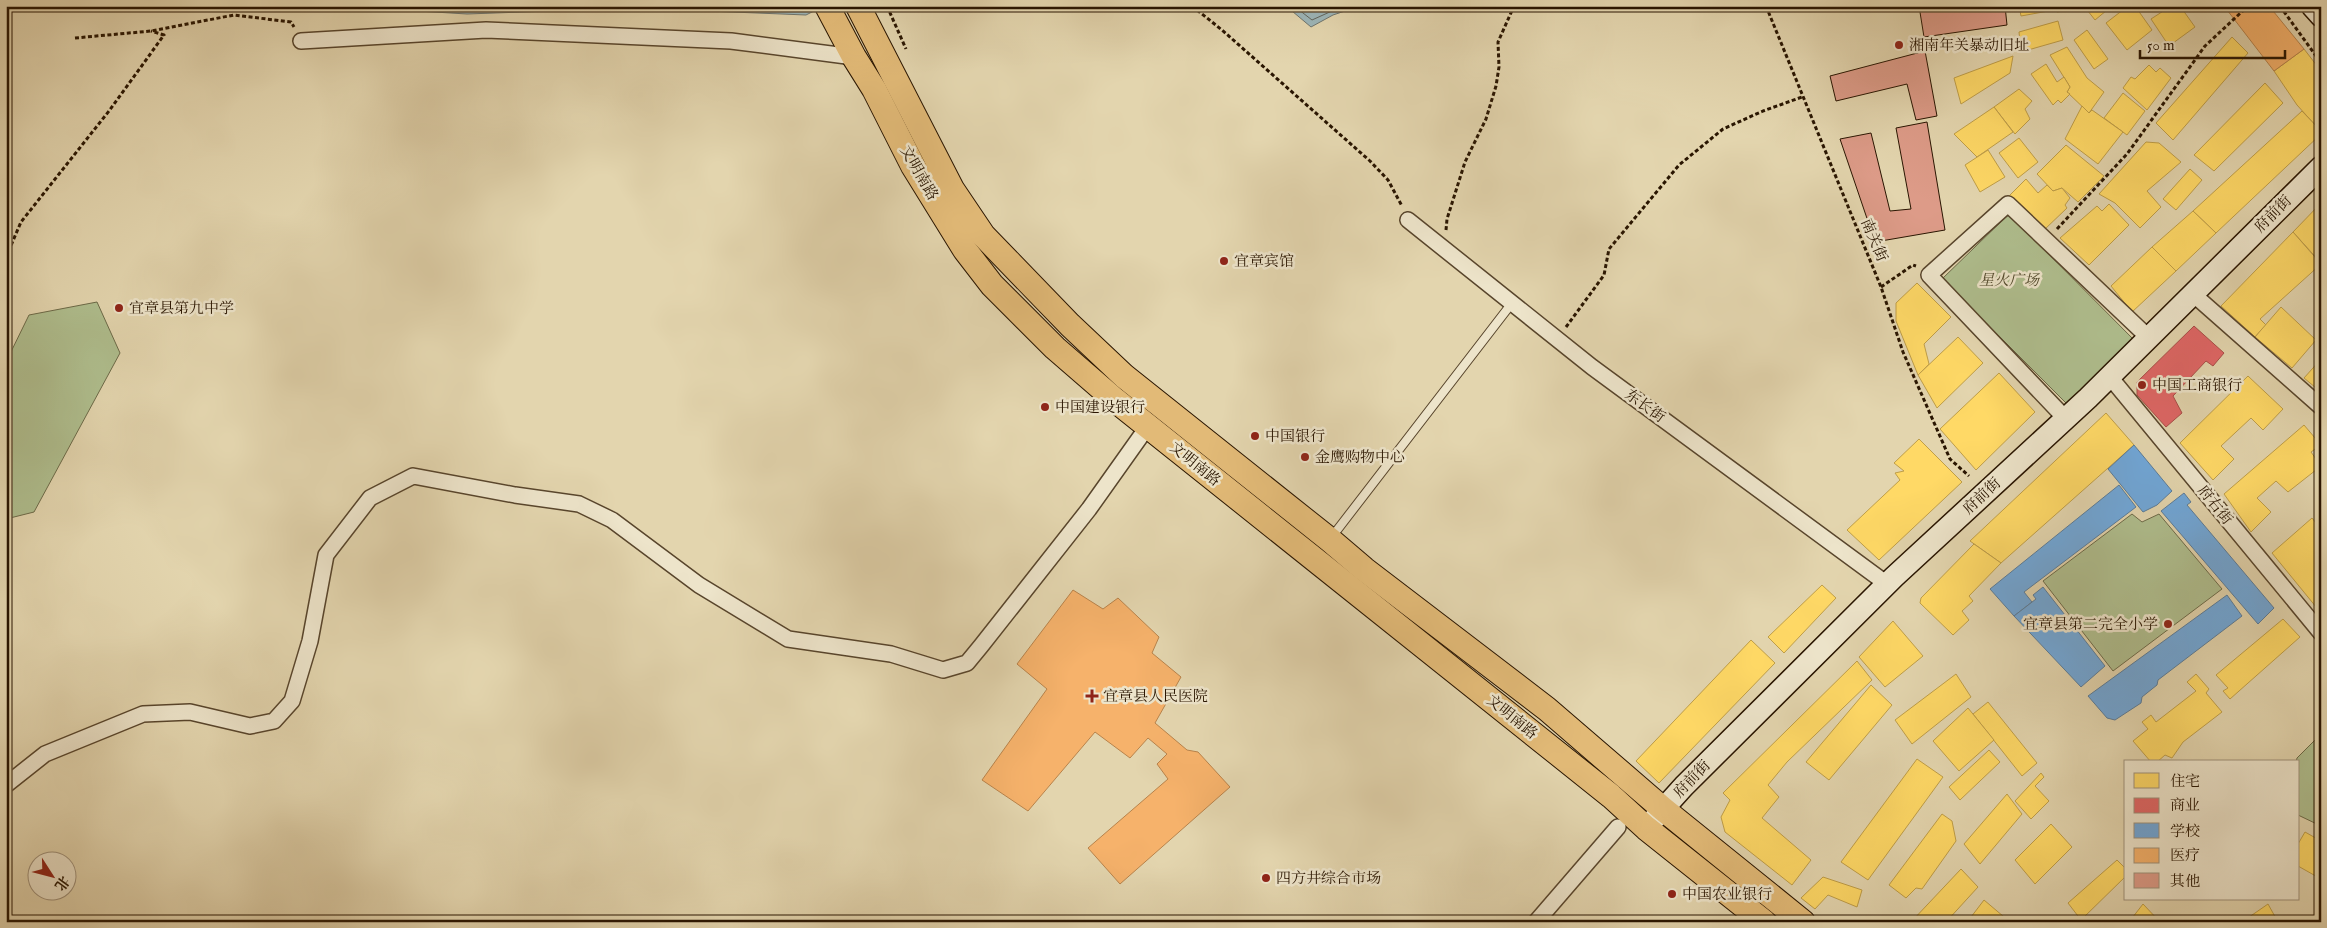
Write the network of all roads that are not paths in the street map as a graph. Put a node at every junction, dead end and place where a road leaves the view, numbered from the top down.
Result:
1 (858, 6) edge
2 (2312, 6) edge
3 (831, 14) edge
4 (2321, 16) edge
5 (301, 41) road end
6 (854, 58) junction
7 (2321, 167) edge
8 (1408, 220) road end
9 (2193, 294) junction
10 (1512, 303) junction
11 (2148, 337) junction
12 (2110, 377) junction
13 (2321, 407) edge
14 (2066, 419) junction
15 (1148, 426) junction
16 (1323, 549) junction
17 (1887, 584) junction
18 (2321, 632) edge
19 (6, 785) edge
20 (1663, 809) junction
21 (1618, 826) dead end
22 (1646, 828) junction
23 (1536, 922) edge
24 (1764, 922) edge
25 (1803, 922) edge

1 - 16 main road
2 - 4 street
3 - 6 main road, 文明南路
5 - 6 street
6 - 15 main road, 文明南路
7 - 9 street, 府前街
8 - 10 street, 东长街
9 - 11 street, 府前街
9 - 13 street
10 - 16 lane
10 - 17 street, 东长街
11 - 12 street, 府前街
11 - 14 street
12 - 14 street, 府前街
12 - 18 street, 府右街
14 - 17 street, 府前街
15 - 16 main road, 文明南路
15 - 19 street
16 - 20 main road
16 - 22 main road, 文明南路
17 - 20 street, 府前街
20 - 22 street, 府前街
20 - 25 main road
21 - 23 street
22 - 24 main road, 文明南路

